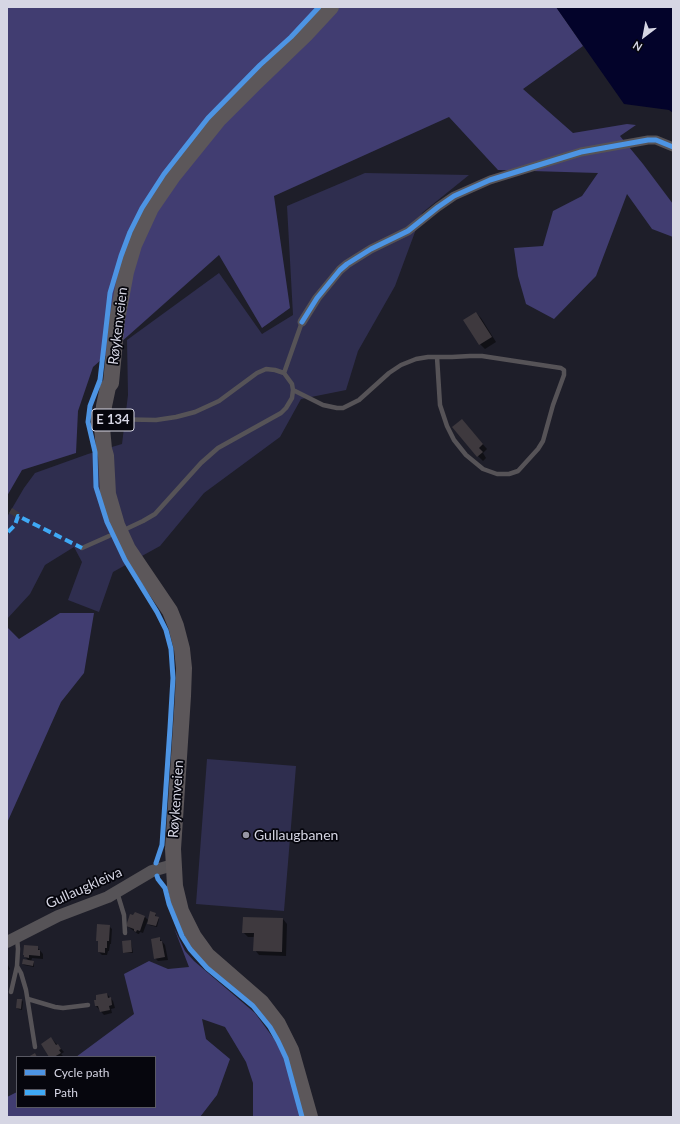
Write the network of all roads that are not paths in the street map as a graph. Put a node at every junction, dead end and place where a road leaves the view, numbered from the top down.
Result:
1 (331, 7) edge
2 (673, 147) edge
3 (302, 322) joint
4 (437, 357) junction
5 (284, 373) junction
6 (293, 390) junction
7 (108, 420) junction
8 (126, 529) dead end
9 (109, 536) dead end
10 (82, 548) dead end
11 (173, 865) junction
12 (117, 892) junction
13 (125, 934) dead end
14 (12, 939) edge
15 (17, 966) junction
16 (11, 992) dead end
17 (28, 999) junction
18 (88, 1005) dead end
19 (35, 1047) dead end
20 (310, 1117) edge

1 - 7 highway, Røykenveien / E 134
2 - 3 street
3 - 5 lane
4 - 4 lane
4 - 6 lane
5 - 6 lane
5 - 7 lane
6 - 8 lane
7 - 11 highway, Røykenveien / E 134
9 - 10 lane
11 - 12 street, Gullaugkleiva
11 - 20 highway, Røykenveien / E 134
12 - 13 lane
12 - 14 street, Gullaugkleiva
14 - 15 lane
15 - 16 lane
15 - 17 lane
17 - 18 lane
17 - 19 lane

